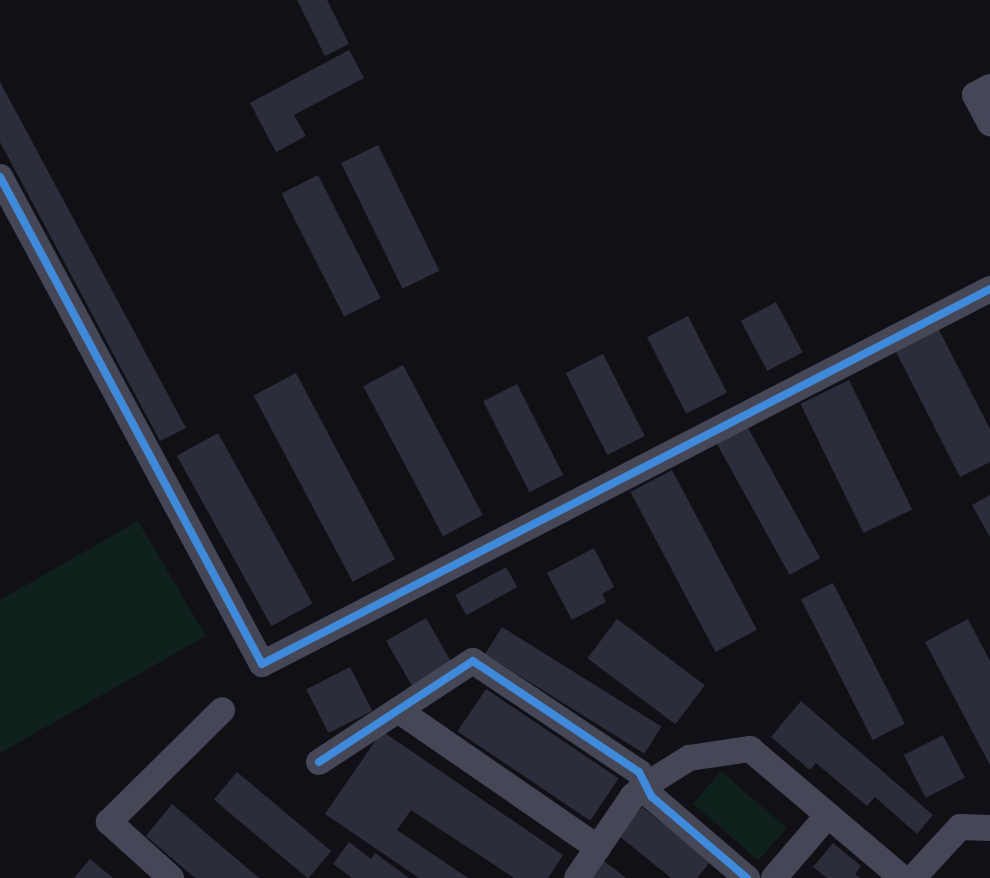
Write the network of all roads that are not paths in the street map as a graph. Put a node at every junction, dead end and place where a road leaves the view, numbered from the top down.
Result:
1 (990, 87) edge
2 (990, 123) edge
3 (0, 177) edge
4 (990, 289) edge
5 (222, 710) dead end
6 (398, 710) junction
7 (319, 762) dead end
8 (646, 785) junction
9 (828, 815) junction
10 (990, 828) edge
11 (598, 848) junction
12 (171, 878) edge
13 (577, 878) edge
14 (747, 878) edge
15 (774, 878) edge
16 (902, 878) edge
17 (913, 878) edge

1 - 2 street
3 - 4 street
5 - 12 street
6 - 7 street
6 - 8 street
6 - 11 street
8 - 9 street
8 - 11 street
8 - 14 street
9 - 15 street
9 - 16 street
10 - 17 street
11 - 13 street

